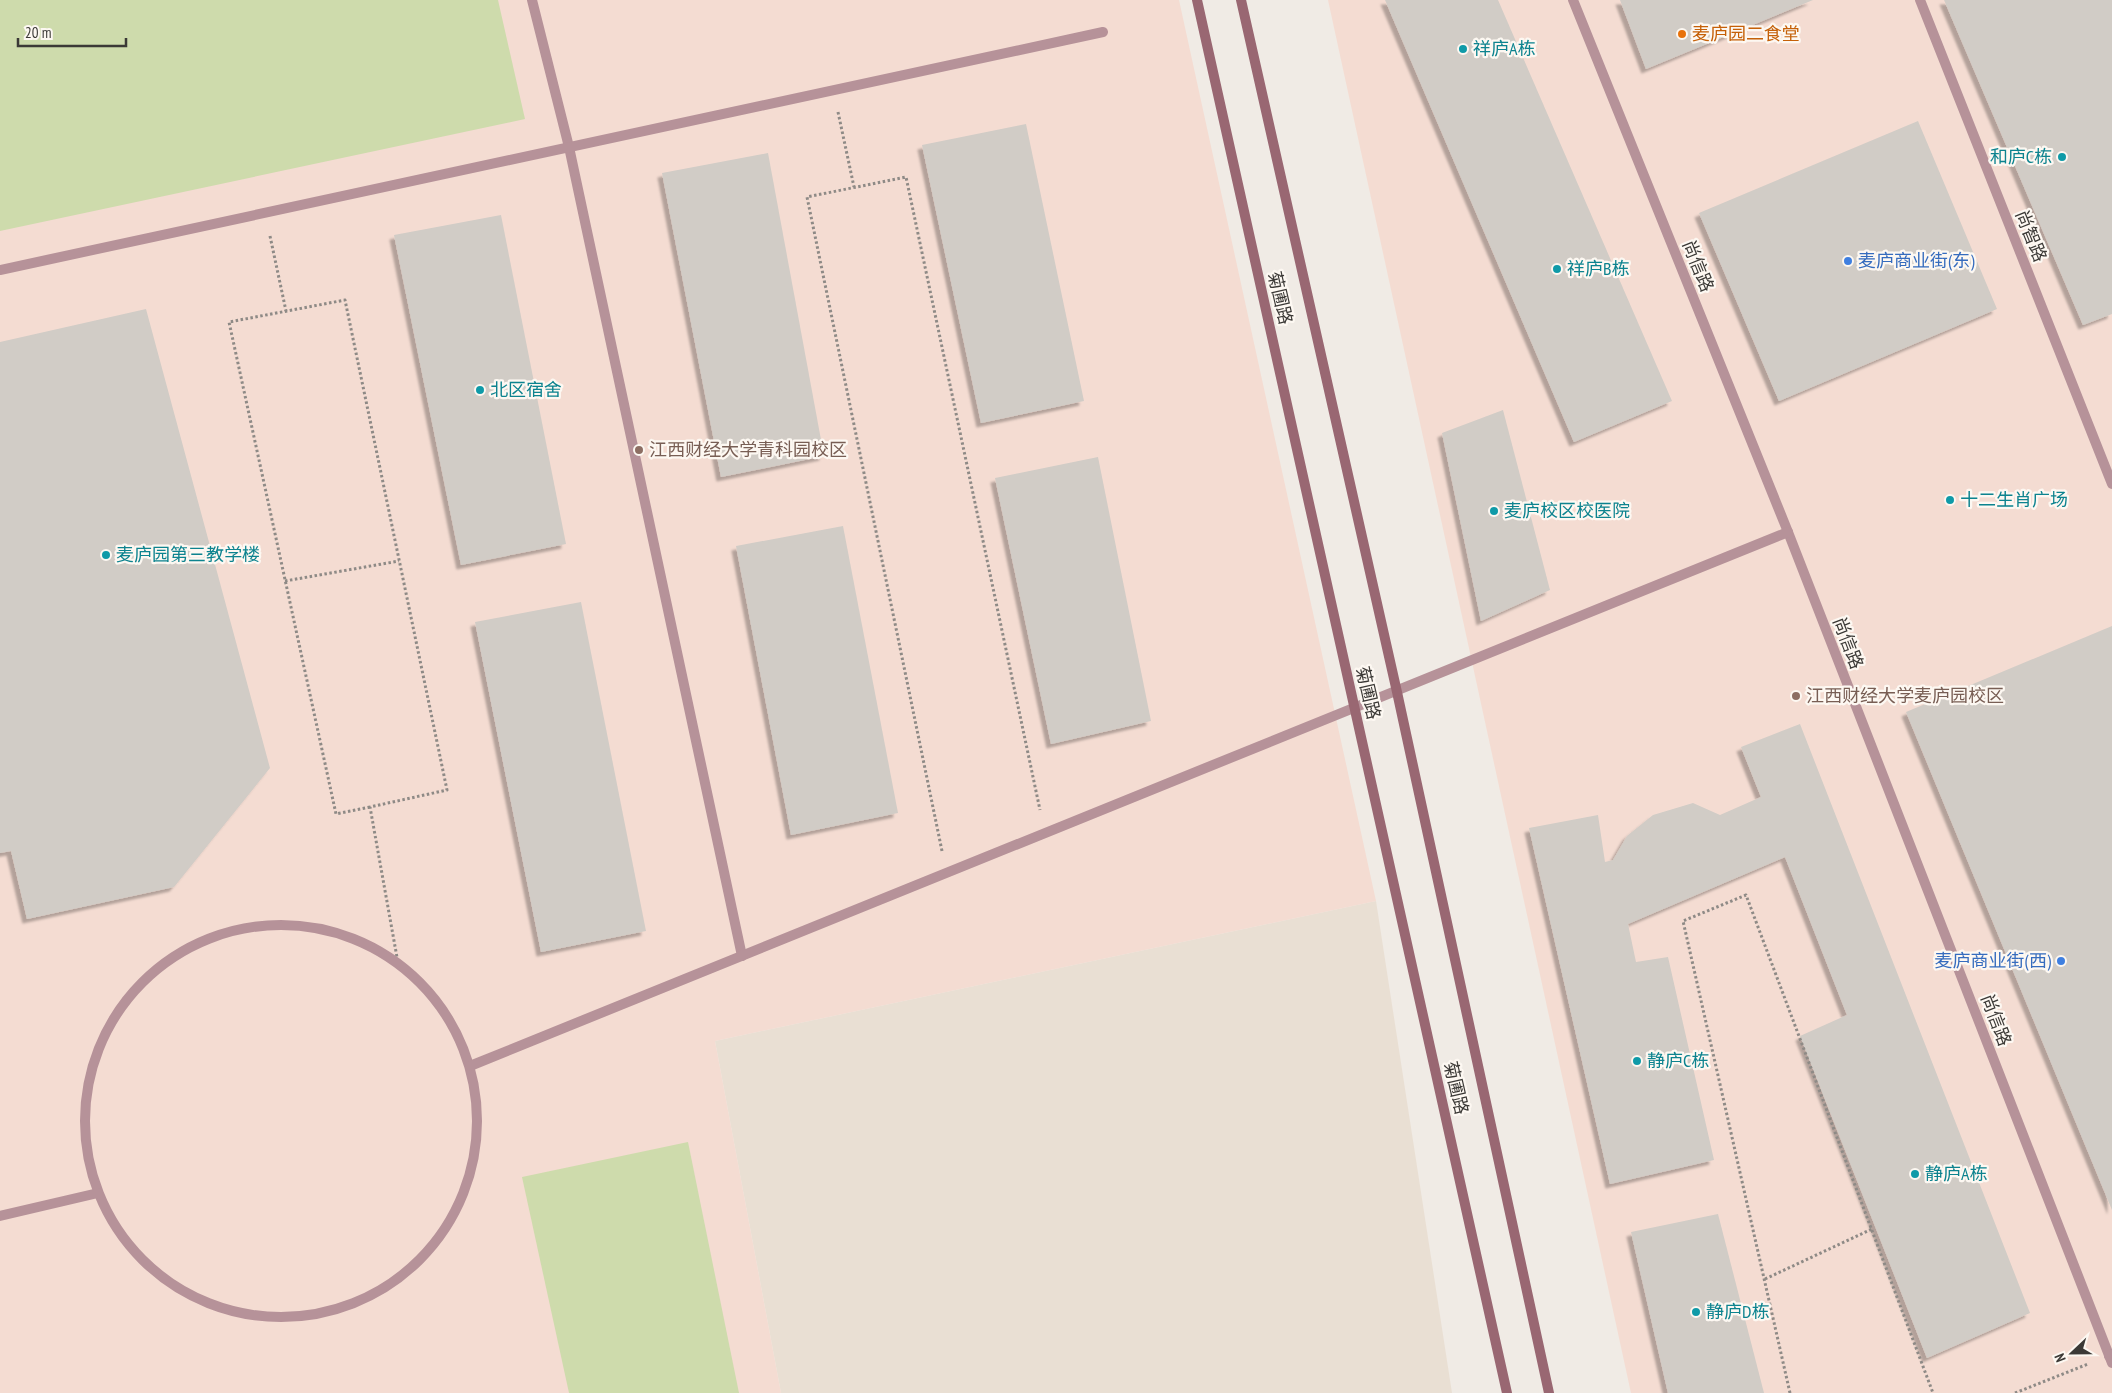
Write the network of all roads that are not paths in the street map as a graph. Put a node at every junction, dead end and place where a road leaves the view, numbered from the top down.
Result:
1 (532, 0) edge
2 (1197, 0) edge
3 (1241, 0) edge
4 (1573, 0) edge
5 (1920, 0) edge
6 (1104, 32) dead end
7 (568, 147) junction
8 (0, 270) edge
9 (2112, 484) edge
10 (1788, 532) junction
11 (1397, 692) junction
12 (1355, 709) junction
13 (742, 956) junction
14 (470, 1066) junction
15 (98, 1193) junction
16 (0, 1216) edge
17 (2111, 1358) edge
18 (1507, 1393) edge
19 (1549, 1393) edge

1 - 7 street
2 - 12 street, 菊圃路
3 - 11 street, 菊圃路
4 - 10 street, 尚信路
5 - 9 street, 尚智路
6 - 7 street
7 - 8 street
7 - 13 street
10 - 11 street
10 - 17 street, 尚信路
11 - 12 street
11 - 19 street, 菊圃路
12 - 13 street
12 - 18 street, 菊圃路
13 - 14 street
14 - 15 street
14 - 15 street
15 - 16 street

